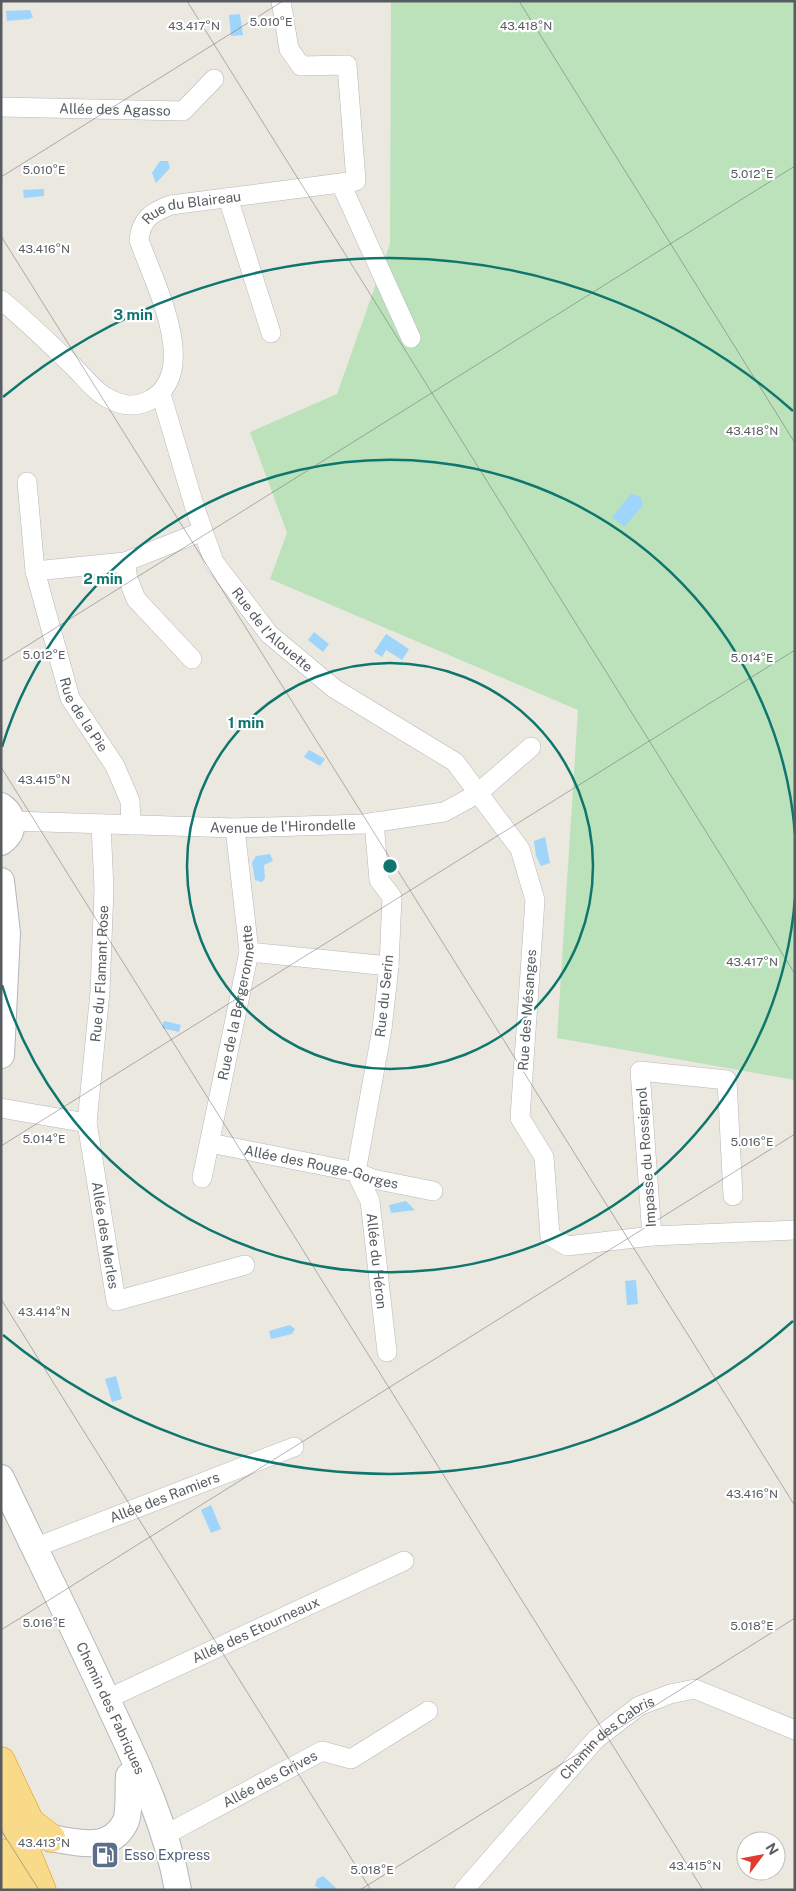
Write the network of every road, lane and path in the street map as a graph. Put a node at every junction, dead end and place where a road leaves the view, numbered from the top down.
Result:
1 (281, 1) edge
2 (214, 79) dead end
3 (1, 107) edge
4 (348, 182) junction
5 (228, 198) junction
6 (1, 300) edge
7 (271, 333) dead end
8 (411, 338) dead end
9 (161, 394) junction
10 (27, 482) dead end
11 (203, 531) junction
12 (124, 562) junction
13 (35, 571) junction
14 (192, 659) dead end
15 (532, 747) dead end
16 (477, 794) junction
17 (374, 822) junction
18 (5, 823) edge
19 (101, 824) junction
20 (131, 824) junction
21 (235, 828) junction
22 (1, 881) edge
23 (249, 952) junction
24 (389, 966) junction
25 (3, 981) edge
26 (2, 1044) edge
27 (1, 1055) edge
28 (1, 1108) edge
29 (87, 1123) junction
30 (210, 1143) junction
31 (356, 1172) junction
32 (202, 1178) dead end
33 (433, 1191) dead end
34 (733, 1196) dead end
35 (795, 1230) edge
36 (652, 1236) junction
37 (245, 1265) dead end
38 (387, 1352) dead end
39 (294, 1447) dead end
40 (1, 1478) edge
41 (34, 1548) junction
42 (404, 1561) dead end
43 (107, 1699) junction
44 (428, 1711) dead end
45 (795, 1730) edge
46 (1, 1761) edge
47 (139, 1769) junction
48 (1, 1791) edge
49 (165, 1835) junction
50 (51, 1838) joint
51 (1, 1853) edge
52 (16, 1890) edge
53 (42, 1890) edge
54 (178, 1890) edge
55 (464, 1890) edge

1 - 4 street
2 - 3 street, Allée des Agasso
4 - 5 street, Rue du Blaireau
4 - 8 street
5 - 7 street
5 - 9 street, Rue du Blaireau
6 - 9 street
9 - 11 street, Rue de l'Alouette
10 - 13 street, Rue de la Pie
11 - 12 street
11 - 16 street, Rue de l'Alouette
12 - 13 street
12 - 14 street
13 - 20 street, Rue de la Pie
15 - 16 street, Avenue de l'Hirondelle
16 - 17 street, Avenue de l'Hirondelle
16 - 36 street, Rue des Mésanges
17 - 21 street, Avenue de l'Hirondelle
17 - 24 street, Rue du Serin
18 - 19 street, Avenue de l'Hirondelle
19 - 20 street, Avenue de l'Hirondelle
19 - 29 street, Rue du Flamant Rose
20 - 21 street, Avenue de l'Hirondelle
21 - 23 street, Rue de la Bergeronnette
22 - 25 street
23 - 24 street
23 - 30 street, Rue de la Bergeronnette
24 - 31 street, Rue du Serin
25 - 26 street
26 - 27 street
28 - 29 street
29 - 37 street, Allée des Merles
30 - 31 street, Allée des Rouge-Gorges
30 - 32 street, Rue de la Bergeronnette
31 - 33 street, Allée des Rouge-Gorges
31 - 38 street, Allée du Héron
34 - 36 street, Impasse du Rossignol
35 - 36 street
39 - 41 street, Allée des Ramiers
40 - 41 street, Chemin des Fabriques
41 - 43 street, Chemin des Fabriques
42 - 43 street, Allée des Etourneaux
43 - 47 street, Chemin des Fabriques
44 - 49 street, Allée des Grives
45 - 55 street, Chemin des Cabris
46 - 50 highway
47 - 49 street, Chemin des Fabriques
47 - 50 street
48 - 53 highway
49 - 54 street, Chemin des Fabriques
51 - 52 highway

